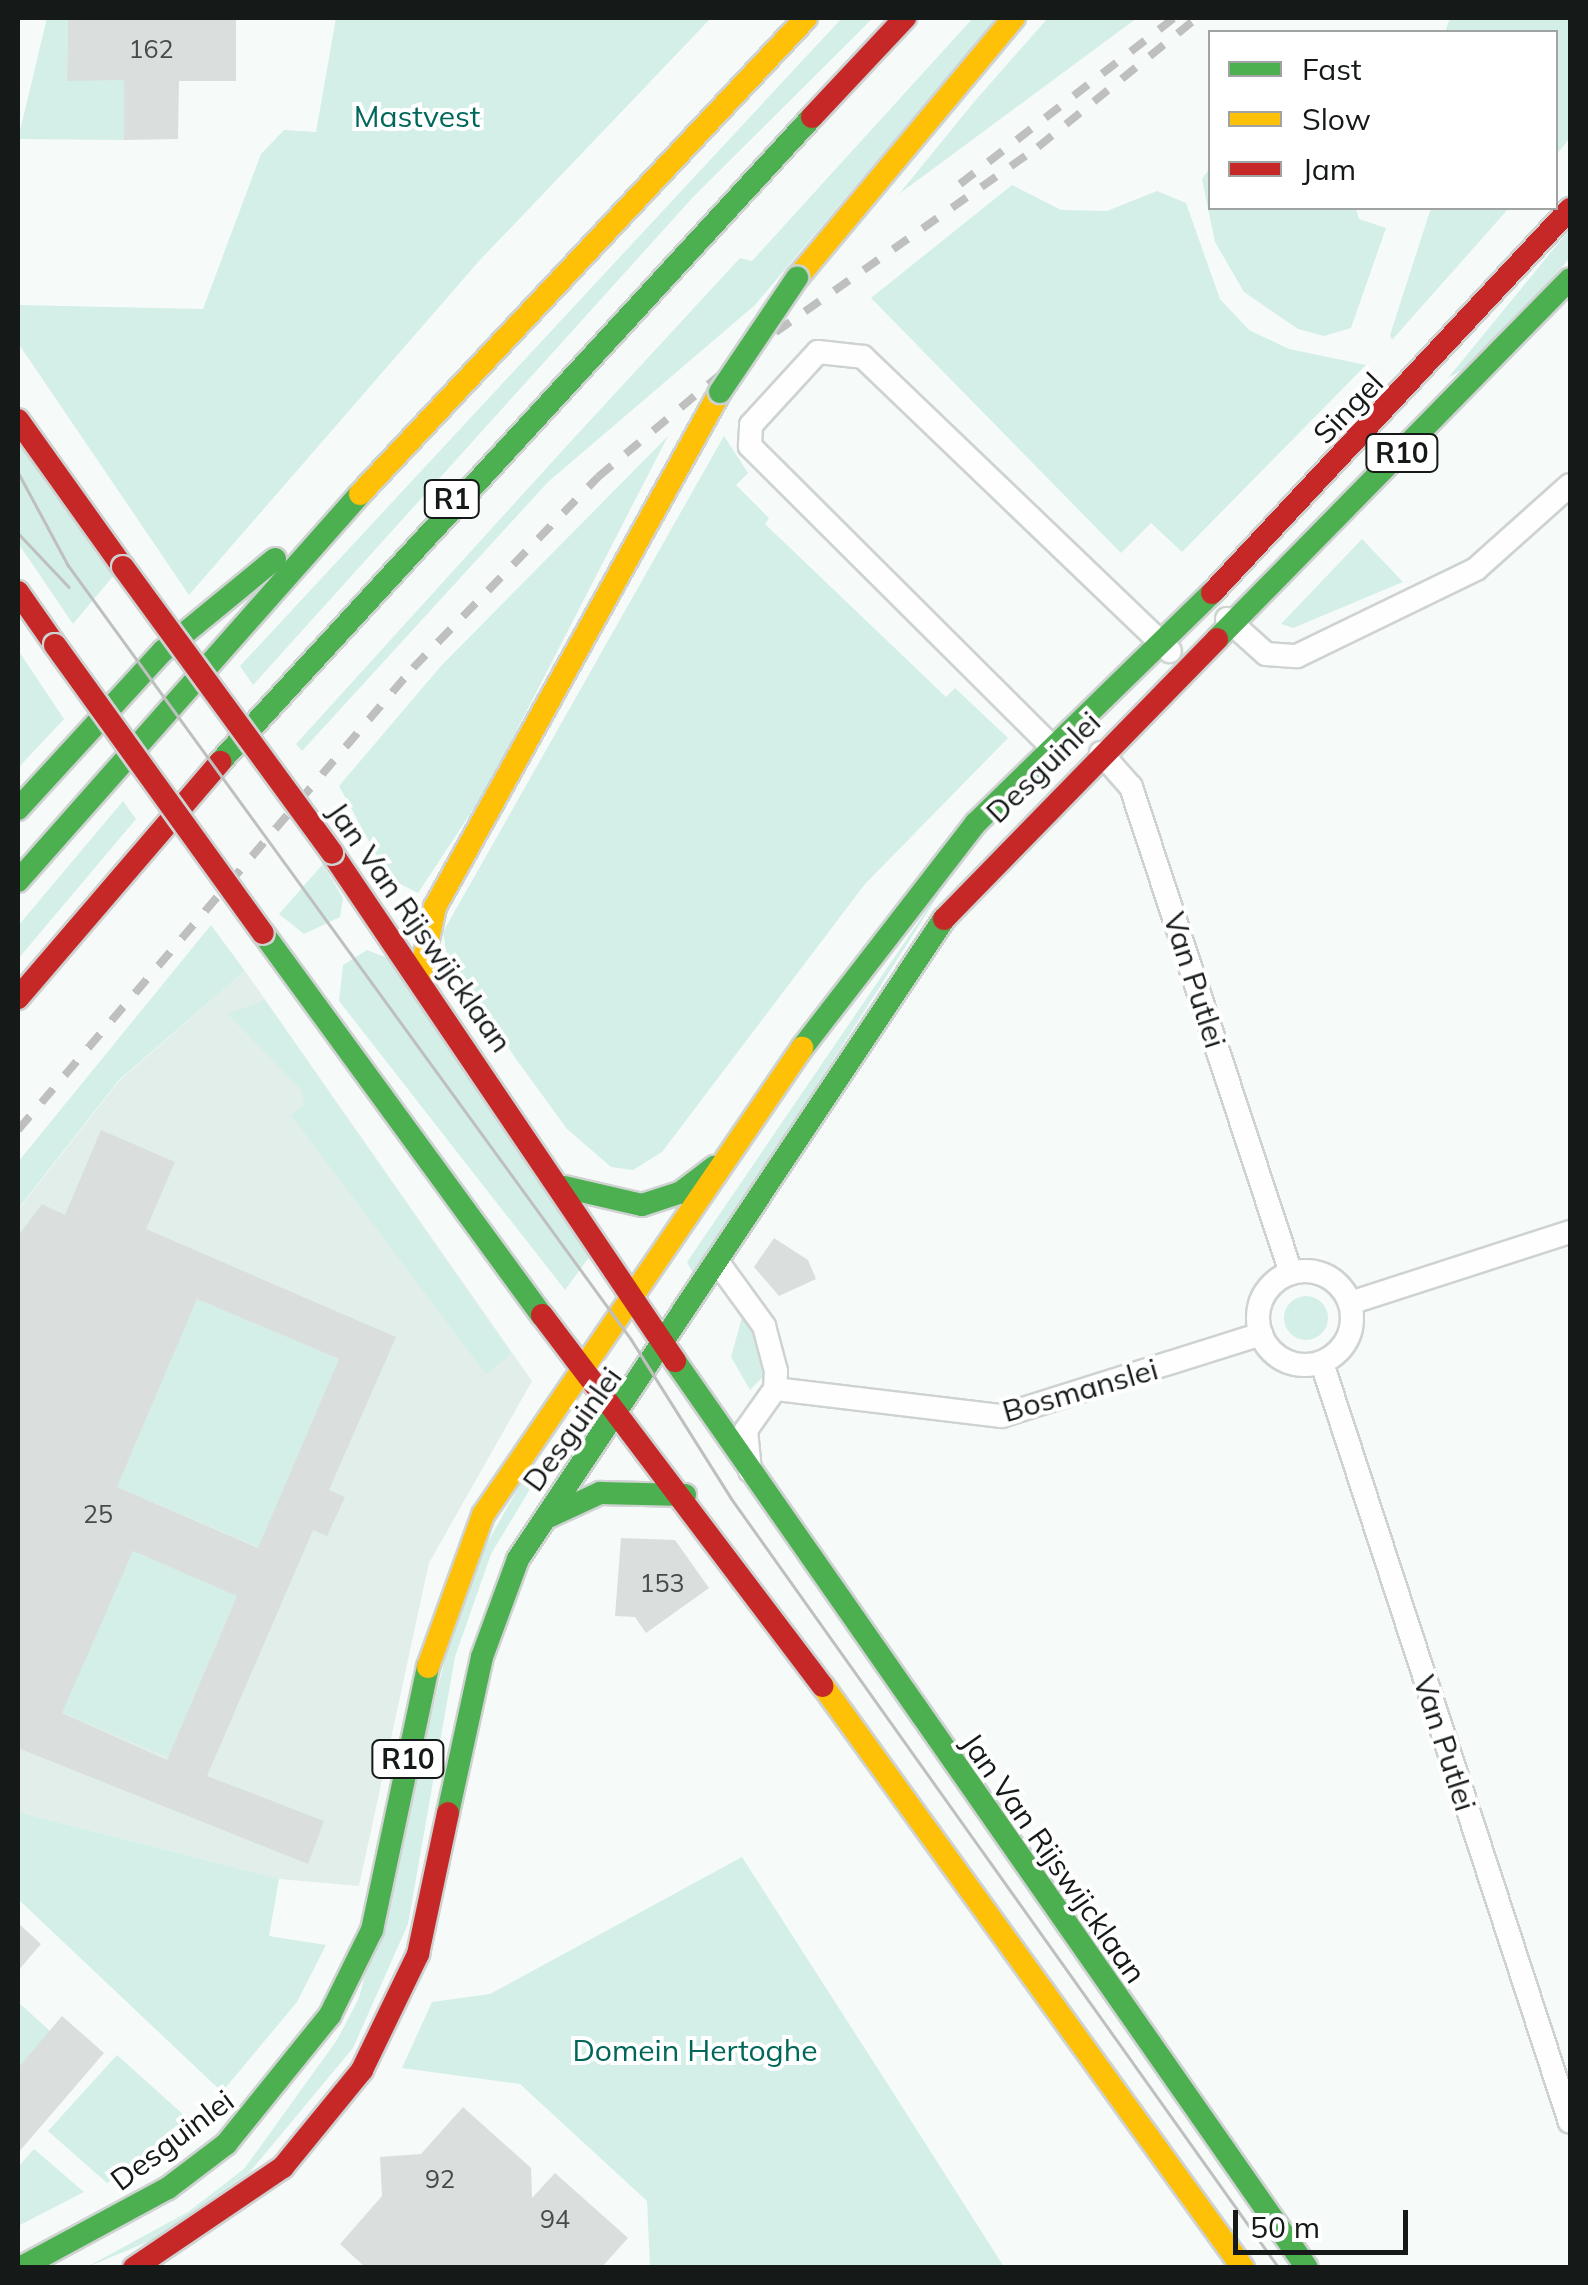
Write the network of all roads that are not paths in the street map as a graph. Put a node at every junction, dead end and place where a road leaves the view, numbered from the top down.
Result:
1 (806, 18) edge
2 (904, 18) edge
3 (1014, 18) edge
4 (1570, 209) edge
5 (1570, 280) edge
6 (18, 420) edge
7 (372, 480) junction
8 (1570, 486) edge
9 (18, 592) edge
10 (1206, 598) junction
11 (1232, 624) junction
12 (1162, 643) junction
13 (1186, 670) junction
14 (1053, 748) junction
15 (1101, 753) junction
16 (18, 809) edge
17 (18, 881) edge
18 (420, 978) junction
19 (18, 998) edge
20 (722, 1160) junction
21 (564, 1187) junction
22 (1570, 1232) edge
23 (719, 1264) junction
24 (1292, 1273) junction
25 (632, 1293) junction
26 (1350, 1303) junction
27 (1261, 1334) junction
28 (665, 1345) junction
29 (1322, 1363) junction
30 (583, 1366) junction
31 (776, 1389) junction
32 (620, 1412) junction
33 (753, 1484) junction
34 (686, 1495) junction
35 (542, 1520) junction
36 (1570, 2122) edge
37 (20, 2268) edge
38 (134, 2268) edge
39 (1243, 2268) edge
40 (1306, 2268) edge

1 - 7 main road, R1
2 - 19 main road, R1
3 - 18 main road, bridge
4 - 10 main road, Singel / R10
5 - 11 main road, R10
6 - 18 main road, Jan Van Rijswijcklaan, bridge
7 - 16 main road
7 - 17 main road, R1
8 - 11 street
9 - 30 main road, bridge
10 - 11 street
10 - 12 main road, Singel / R10
11 - 13 main road, Desguinlei / R10
12 - 13 street, Desguinlei
12 - 14 main road, Desguinlei / R10
12 - 14 street, Desguinlei
13 - 15 main road, Desguinlei / R10
14 - 20 main road, Desguinlei / R10
15 - 23 main road, Desguinlei / R10
15 - 24 street, Van Putlei
18 - 21 main road, Jan Van Rijswijcklaan
20 - 21 main road, Desguinlei
20 - 25 main road, Desguinlei / R10
21 - 25 main road, Jan Van Rijswijcklaan
22 - 26 street
23 - 28 main road, Desguinlei / R10
23 - 31 street
24 - 26 street
24 - 27 street
25 - 28 main road, Jan Van Rijswijcklaan
25 - 30 main road, Desguinlei / R10
26 - 29 street
27 - 29 street
27 - 31 street, Bosmanslei
28 - 32 main road, Desguinlei / R10
28 - 33 main road, Jan Van Rijswijcklaan
29 - 36 street, Van Putlei
30 - 32 main road
30 - 37 main road, Desguinlei / R10
31 - 33 street, Jan Van Rijswijcklaan
32 - 34 main road
32 - 35 main road, Desguinlei / R10
33 - 40 main road, Jan Van Rijswijcklaan
34 - 35 main road
34 - 39 main road
35 - 38 main road, Desguinlei / R10

